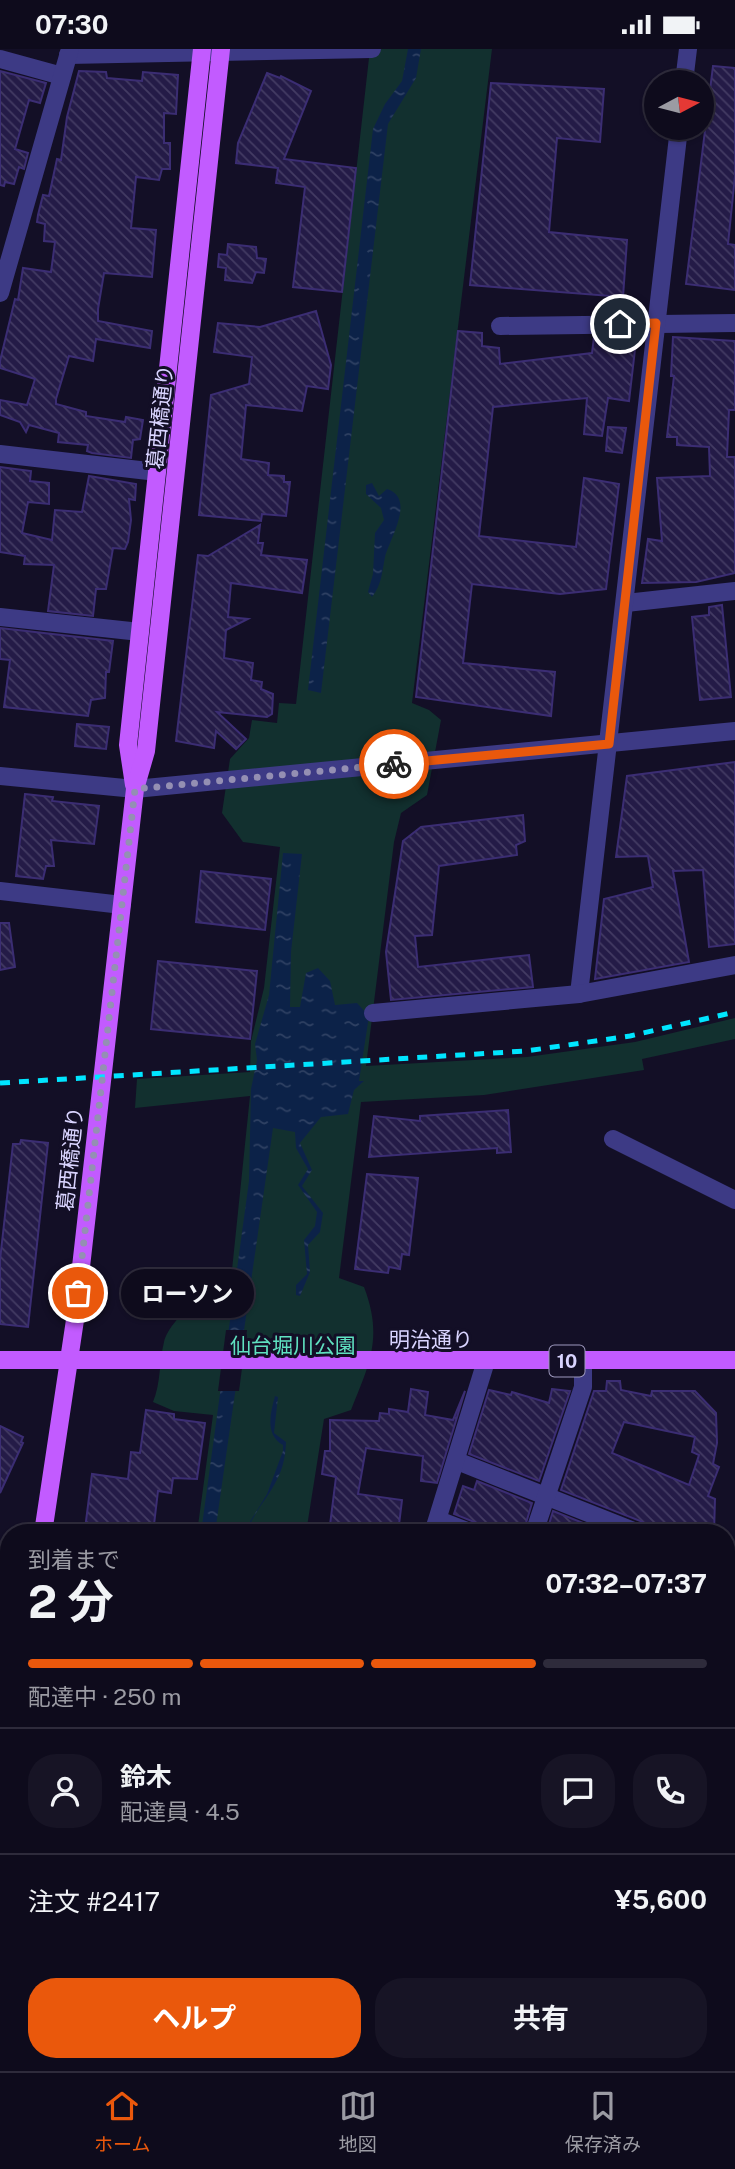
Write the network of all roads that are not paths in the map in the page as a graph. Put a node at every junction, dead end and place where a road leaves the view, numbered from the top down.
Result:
1 (372, 49) edge
2 (688, 49) edge
3 (345, 50) edge
4 (202, 51) edge
5 (221, 51) edge
6 (69, 52) edge
7 (0, 59) edge
8 (685, 70) edge
9 (62, 76) junction
10 (678, 140) edge
11 (0, 293) edge
12 (656, 323) junction
13 (735, 323) edge
14 (500, 326) dead end
15 (0, 454) edge
16 (158, 472) junction
17 (735, 591) edge
18 (626, 603) junction
19 (0, 617) edge
20 (140, 632) junction
21 (735, 731) edge
22 (609, 744) junction
23 (0, 776) edge
24 (135, 789) junction
25 (0, 891) edge
26 (122, 905) junction
27 (735, 965) edge
28 (579, 994) junction
29 (373, 1013) dead end
30 (613, 1139) dead end
31 (735, 1199) edge
32 (0, 1360) edge
33 (70, 1360) junction
34 (583, 1360) junction
35 (735, 1360) edge
36 (486, 1361) junction
37 (457, 1461) junction
38 (548, 1496) junction
39 (44, 1524) edge
40 (437, 1524) edge
41 (537, 1524) edge
42 (616, 1524) edge

1 - 3 street
2 - 8 street
3 - 5 street
4 - 5 street
4 - 6 street
4 - 16 main road, 葛西橋通り
5 - 24 main road, 葛西橋通り
6 - 9 street
7 - 9 street
9 - 11 street
10 - 12 street
12 - 13 street
12 - 14 street
12 - 18 street
15 - 16 street
16 - 20 main road, 葛西橋通り
17 - 18 street
18 - 22 street
19 - 20 street
20 - 24 main road, 葛西橋通り
21 - 22 street
22 - 24 street
22 - 28 street
23 - 24 street
24 - 26 main road, 葛西橋通り
25 - 26 street
26 - 33 main road, 葛西橋通り
27 - 28 street
28 - 29 street
30 - 31 street
32 - 33 main road, 明治通り / 10
33 - 36 main road, 明治通り / 10
33 - 39 main road, 葛西橋通り
34 - 35 main road, 明治通り / 10
34 - 36 main road, 明治通り / 10
34 - 38 street
36 - 37 street
37 - 38 street
37 - 40 street
38 - 41 street
38 - 42 street

